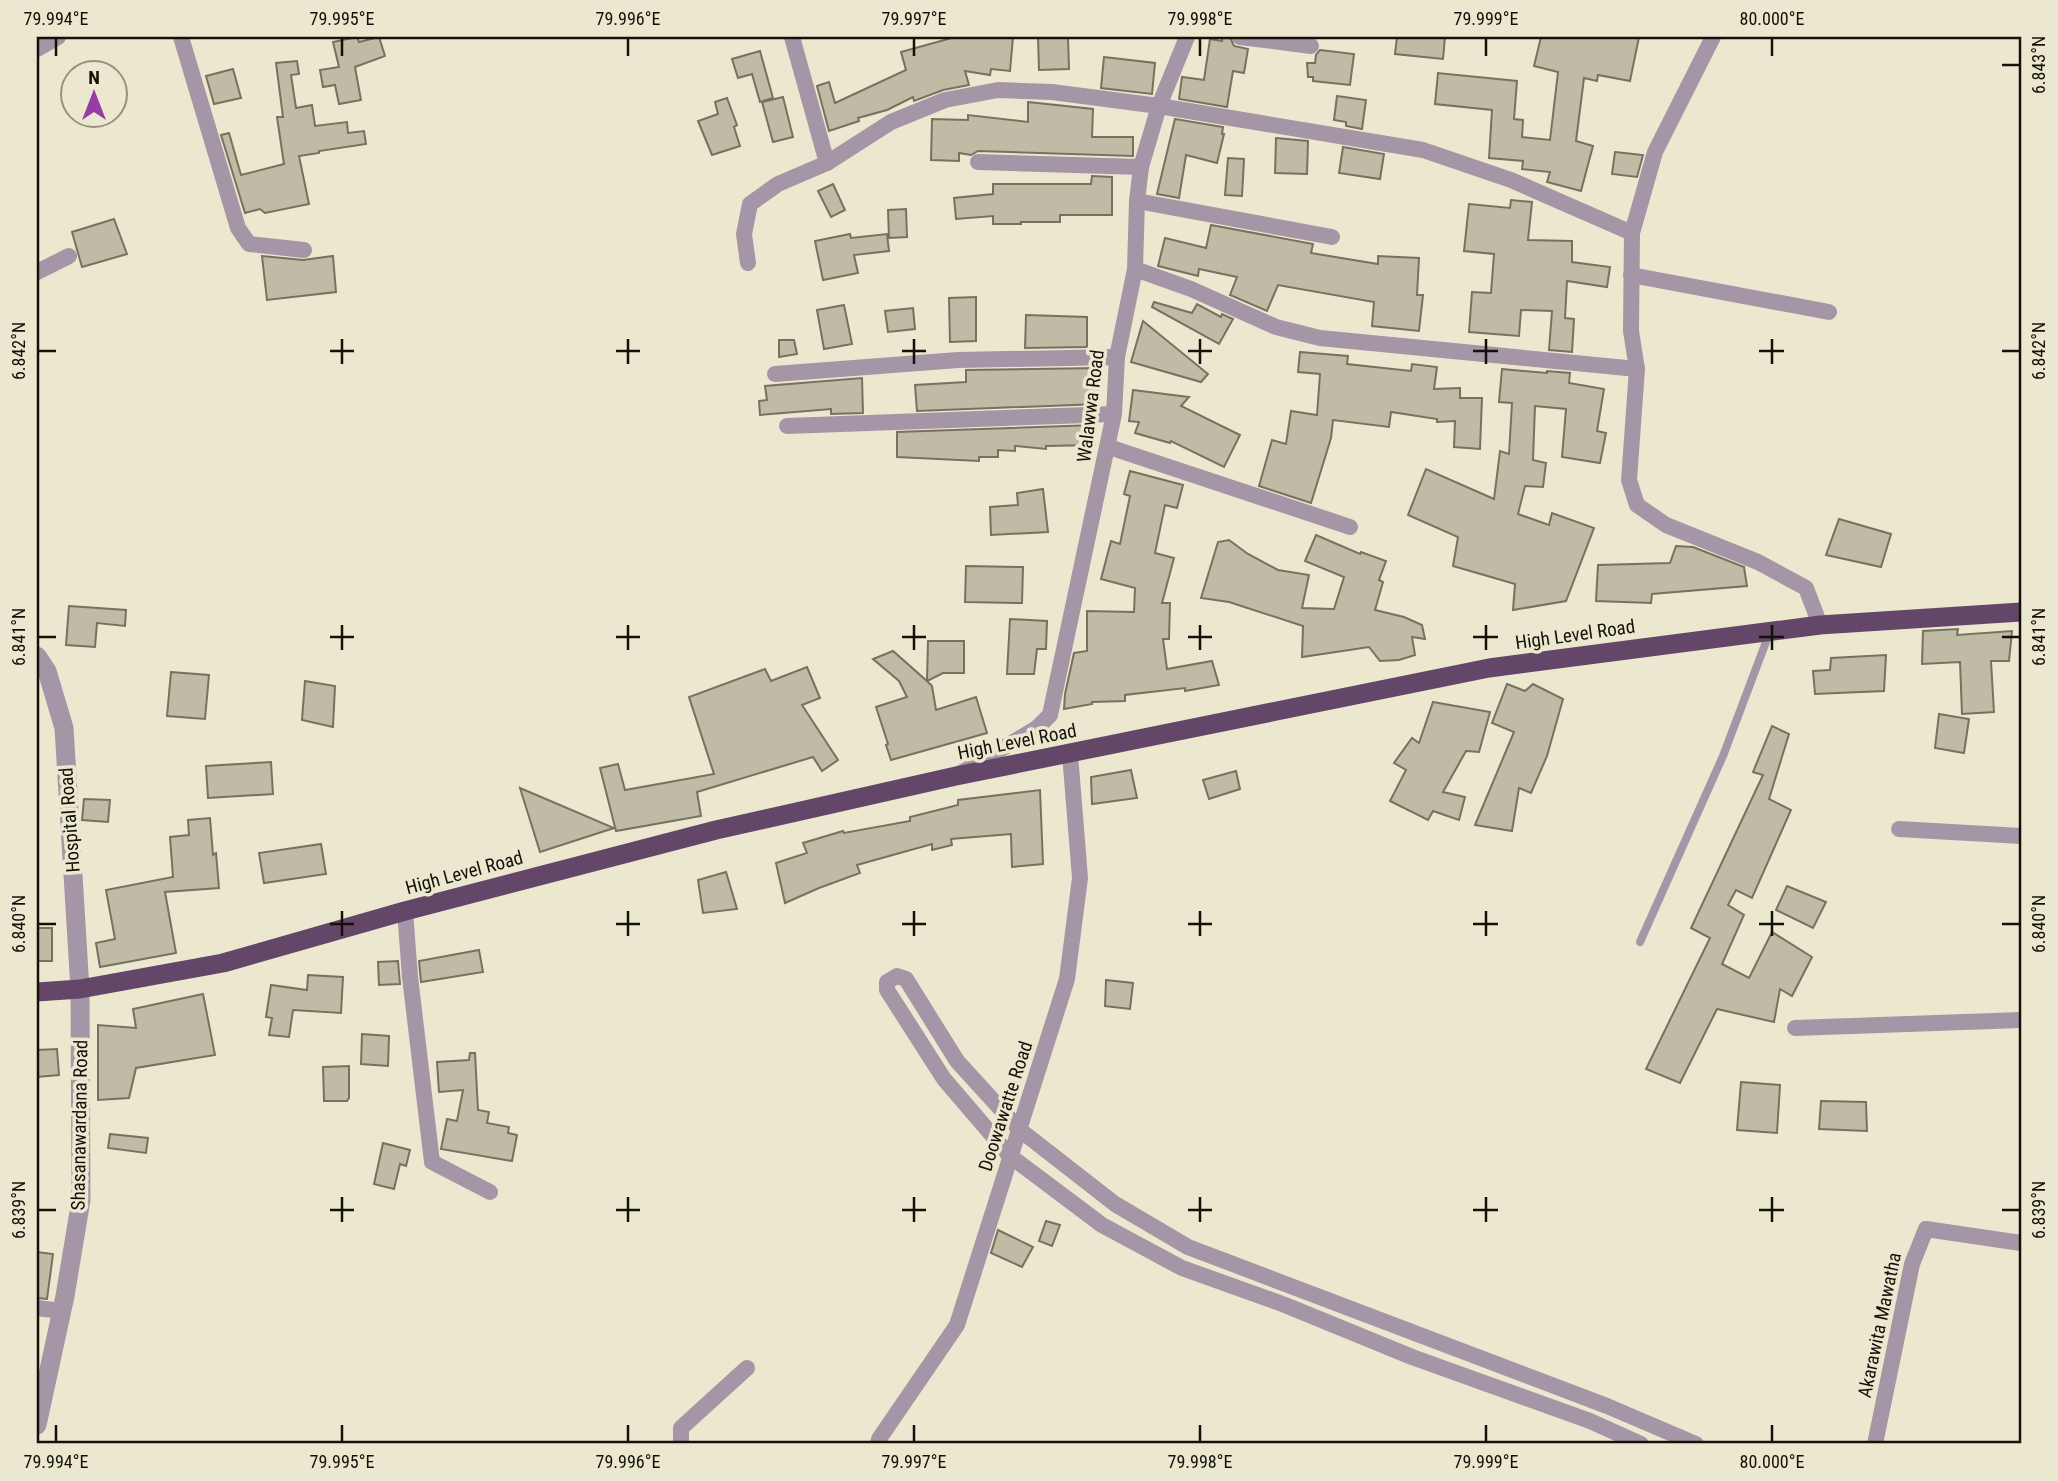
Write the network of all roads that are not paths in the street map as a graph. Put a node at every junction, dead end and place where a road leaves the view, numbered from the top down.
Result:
1 (58, 37) edge
2 (181, 37) edge
3 (792, 37) edge
4 (1187, 37) edge
5 (1240, 37) edge
6 (1713, 37) edge
7 (1311, 46) dead end
8 (37, 49) edge
9 (1158, 106) junction
10 (978, 162) dead end
11 (827, 163) junction
12 (1141, 167) junction
13 (1137, 201) junction
14 (1632, 233) junction
15 (1332, 237) dead end
16 (303, 250) dead end
17 (69, 256) dead end
18 (748, 263) dead end
19 (1135, 269) junction
20 (37, 272) edge
21 (1631, 275) junction
22 (1829, 312) dead end
23 (1116, 357) junction
24 (1637, 369) junction
25 (775, 374) dead end
26 (1114, 415) junction
27 (787, 426) dead end
28 (1109, 447) junction
29 (1350, 527) dead end
30 (2021, 612) edge
31 (1820, 625) junction
32 (1770, 631) junction
33 (37, 656) edge
34 (1070, 754) junction
35 (956, 776) junction
36 (1899, 829) dead end
37 (2021, 836) edge
38 (405, 911) junction
39 (1640, 942) dead end
40 (80, 989) junction
41 (37, 992) edge
42 (2021, 1020) edge
43 (1795, 1028) dead end
44 (1020, 1129) junction
45 (1010, 1156) junction
46 (490, 1192) dead end
47 (2021, 1242) edge
48 (37, 1308) edge
49 (62, 1311) junction
50 (747, 1368) dead end
51 (37, 1424) edge
52 (681, 1444) edge
53 (878, 1444) edge
54 (1641, 1444) edge
55 (1696, 1444) edge
56 (1875, 1444) edge

1 - 8 street
2 - 16 street
3 - 11 street
4 - 9 street, Walawwa Road
5 - 7 street
6 - 14 street
9 - 11 street
9 - 12 street, Walawwa Road
9 - 14 street
10 - 12 street
11 - 18 street
12 - 13 street, Walawwa Road
13 - 15 street
13 - 19 street, Walawwa Road
14 - 21 street
17 - 20 street
19 - 23 street, Walawwa Road
19 - 24 street
21 - 22 street
21 - 24 street
23 - 25 street
23 - 26 street, Walawwa Road
24 - 31 street
26 - 27 street
26 - 28 street, Walawwa Road
28 - 29 street
28 - 35 street, Walawwa Road
30 - 31 highway, High Level Road
31 - 32 highway, High Level Road
32 - 34 highway, High Level Road
32 - 39 lane
33 - 40 street, Hospital Road
34 - 35 highway, High Level Road
34 - 44 street, Doowawatte Road
35 - 38 highway, High Level Road
36 - 37 street
38 - 40 highway, High Level Road
38 - 46 street
40 - 41 highway, High Level Road
40 - 49 street, Shasanawardana Road
42 - 43 street
44 - 45 street, Doowawatte Road
44 - 45 street
44 - 55 street
45 - 53 street, Doowawatte Road
45 - 54 street
47 - 56 street, Akarawita Mawatha
48 - 49 street
49 - 51 street, Shasanawardana Road
50 - 52 street

